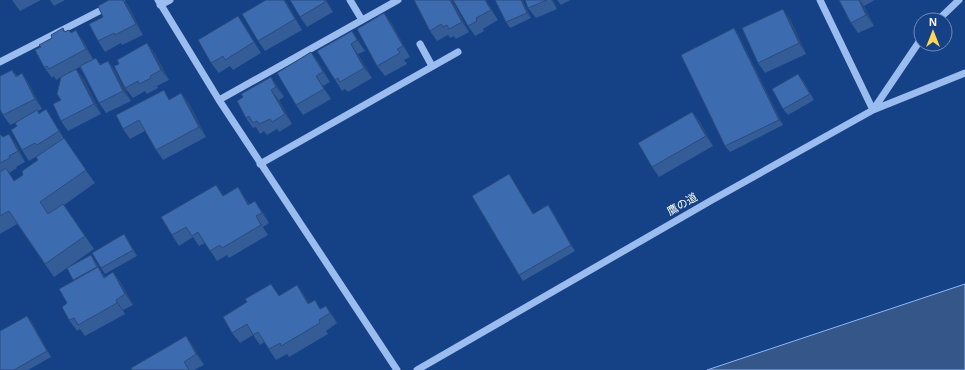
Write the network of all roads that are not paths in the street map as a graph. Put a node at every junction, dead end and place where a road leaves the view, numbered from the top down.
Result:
1 (121, 0) edge
2 (170, 0) edge
3 (350, 0) edge
4 (398, 0) edge
5 (820, 0) edge
6 (959, 0) edge
7 (159, 3) edge
8 (946, 12) edge
9 (362, 20) junction
10 (420, 44) dead end
11 (913, 51) edge
12 (458, 52) dead end
13 (0, 62) edge
14 (432, 66) junction
15 (965, 73) edge
16 (218, 100) junction
17 (873, 110) junction
18 (260, 164) junction
19 (397, 370) edge
20 (417, 370) edge

1 - 13 street
2 - 7 street
3 - 9 street
4 - 9 street
5 - 17 street
6 - 8 street
7 - 16 street
9 - 16 street
10 - 14 street
11 - 17 street
12 - 14 street
14 - 18 street
15 - 17 street, 鷹の道
16 - 18 street
17 - 20 street, 鷹の道
18 - 19 street

